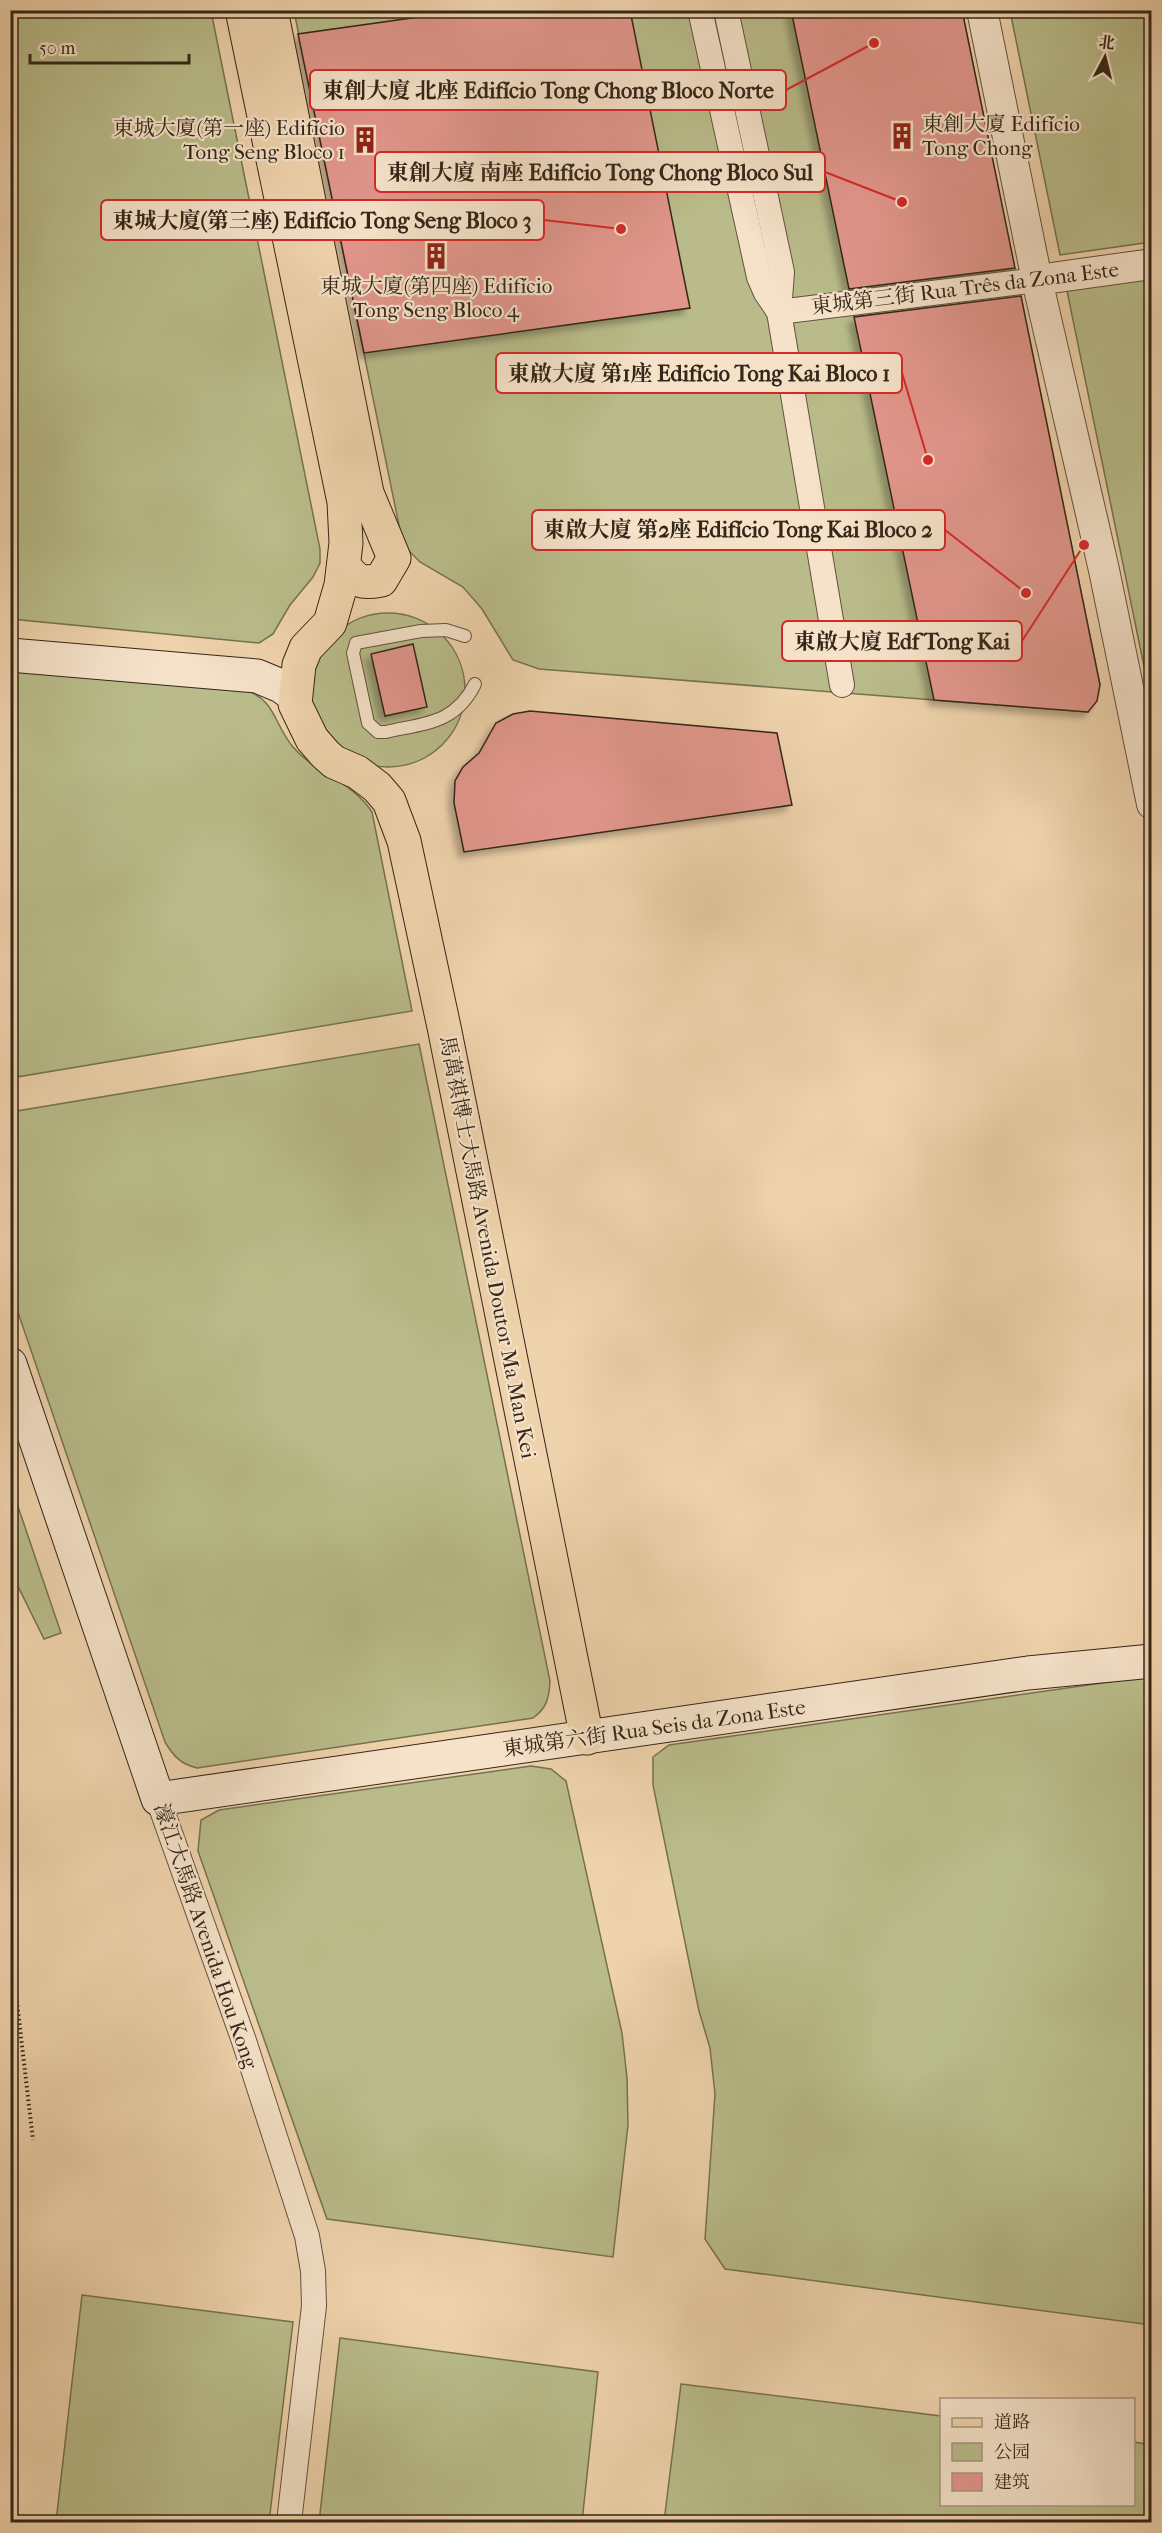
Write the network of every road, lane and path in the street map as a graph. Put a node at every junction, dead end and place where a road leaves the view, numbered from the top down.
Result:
1 (242, 10) edge
2 (271, 10) edge
3 (700, 10) edge
4 (726, 10) edge
5 (982, 10) edge
6 (1152, 264) edge
7 (1037, 280) junction
8 (779, 312) junction
9 (344, 566) junction
10 (465, 636) dead end
11 (10, 655) edge
12 (475, 684) dead end
13 (842, 685) dead end
14 (295, 696) junction
15 (1152, 804) edge
16 (10, 1364) edge
17 (1152, 1660) edge
18 (587, 1738) junction
19 (158, 1799) junction
20 (10, 1943) edge
21 (33, 2140) dead end
22 (289, 2523) edge

1 - 9 main road
2 - 9 main road
3 - 8 street
4 - 8 street
5 - 7 street
6 - 7 street, 東城第三街 Rua Três da Zona Este
7 - 8 street, 東城第三街 Rua Três da Zona Este
7 - 15 street
8 - 13 street
9 - 14 main road
10 - 12 lane
11 - 14 main road
14 - 18 main road, 馬萬祺博士大馬路 Avenida Doutor Ma Man Kei
16 - 19 main road, 濠江大馬路 Avenida Hou Kong
17 - 18 main road, 東城第六街 Rua Seis da Zona Este
18 - 19 main road, 東城第六街 Rua Seis da Zona Este
19 - 22 street, 濠江大馬路 Avenida Hou Kong
20 - 21 path

